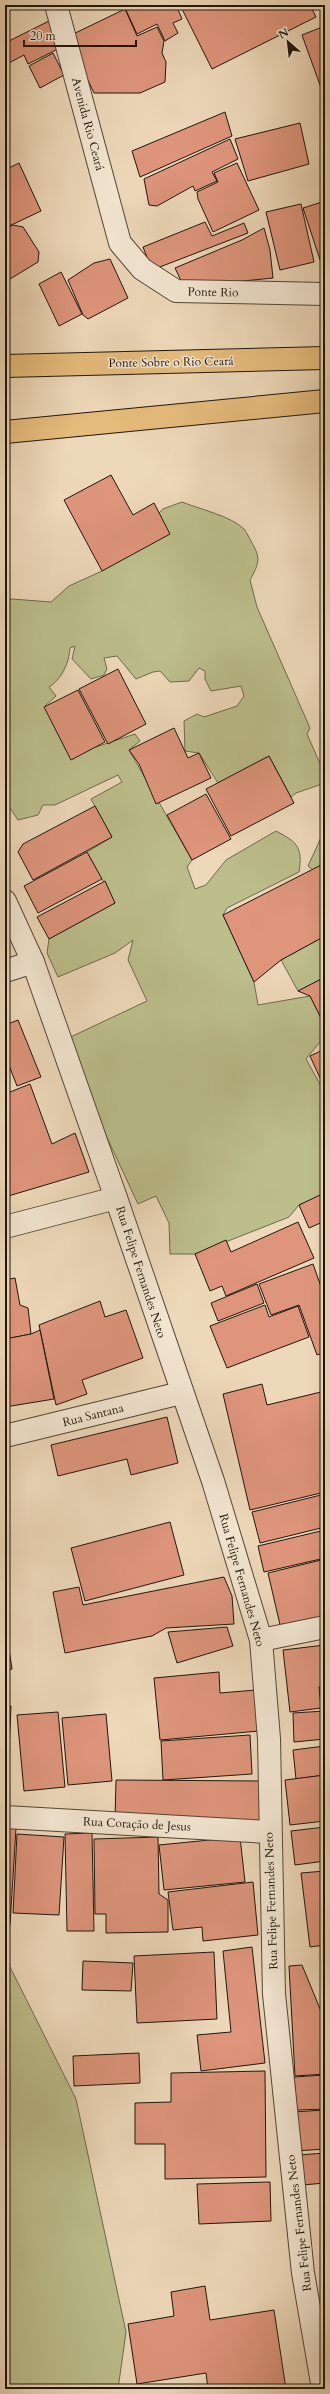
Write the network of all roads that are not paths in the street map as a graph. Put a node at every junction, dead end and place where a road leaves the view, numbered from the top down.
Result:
1 (56, 5) edge
2 (120, 243) joint
3 (325, 294) edge
4 (317, 358) edge
5 (9, 365) edge
6 (325, 401) edge
7 (45, 430) junction
8 (5, 432) edge
9 (5, 438) edge
10 (5, 901) edge
11 (33, 962) junction
12 (5, 971) edge
13 (116, 1198) junction
14 (5, 1227) edge
15 (182, 1393) junction
16 (5, 1436) edge
17 (325, 1627) edge
18 (261, 1640) junction
19 (5, 1817) edge
20 (270, 1832) junction
21 (323, 2389) edge

1 - 2 street, Avenida Rio Ceará
2 - 3 street, Ponte Rio
4 - 5 main road, Ponte Sobre o Rio Ceará
6 - 7 main road
7 - 8 main road
7 - 9 street
10 - 11 street, Rua Felipe Fernandes Neto
11 - 12 street
11 - 13 street, Rua Felipe Fernandes Neto
13 - 14 street
13 - 15 street, Rua Felipe Fernandes Neto
15 - 16 street, Rua Santana
15 - 18 street, Rua Felipe Fernandes Neto
17 - 18 street
18 - 20 street, Rua Felipe Fernandes Neto
19 - 20 street, Rua Coração de Jesus
20 - 21 street, Rua Felipe Fernandes Neto

